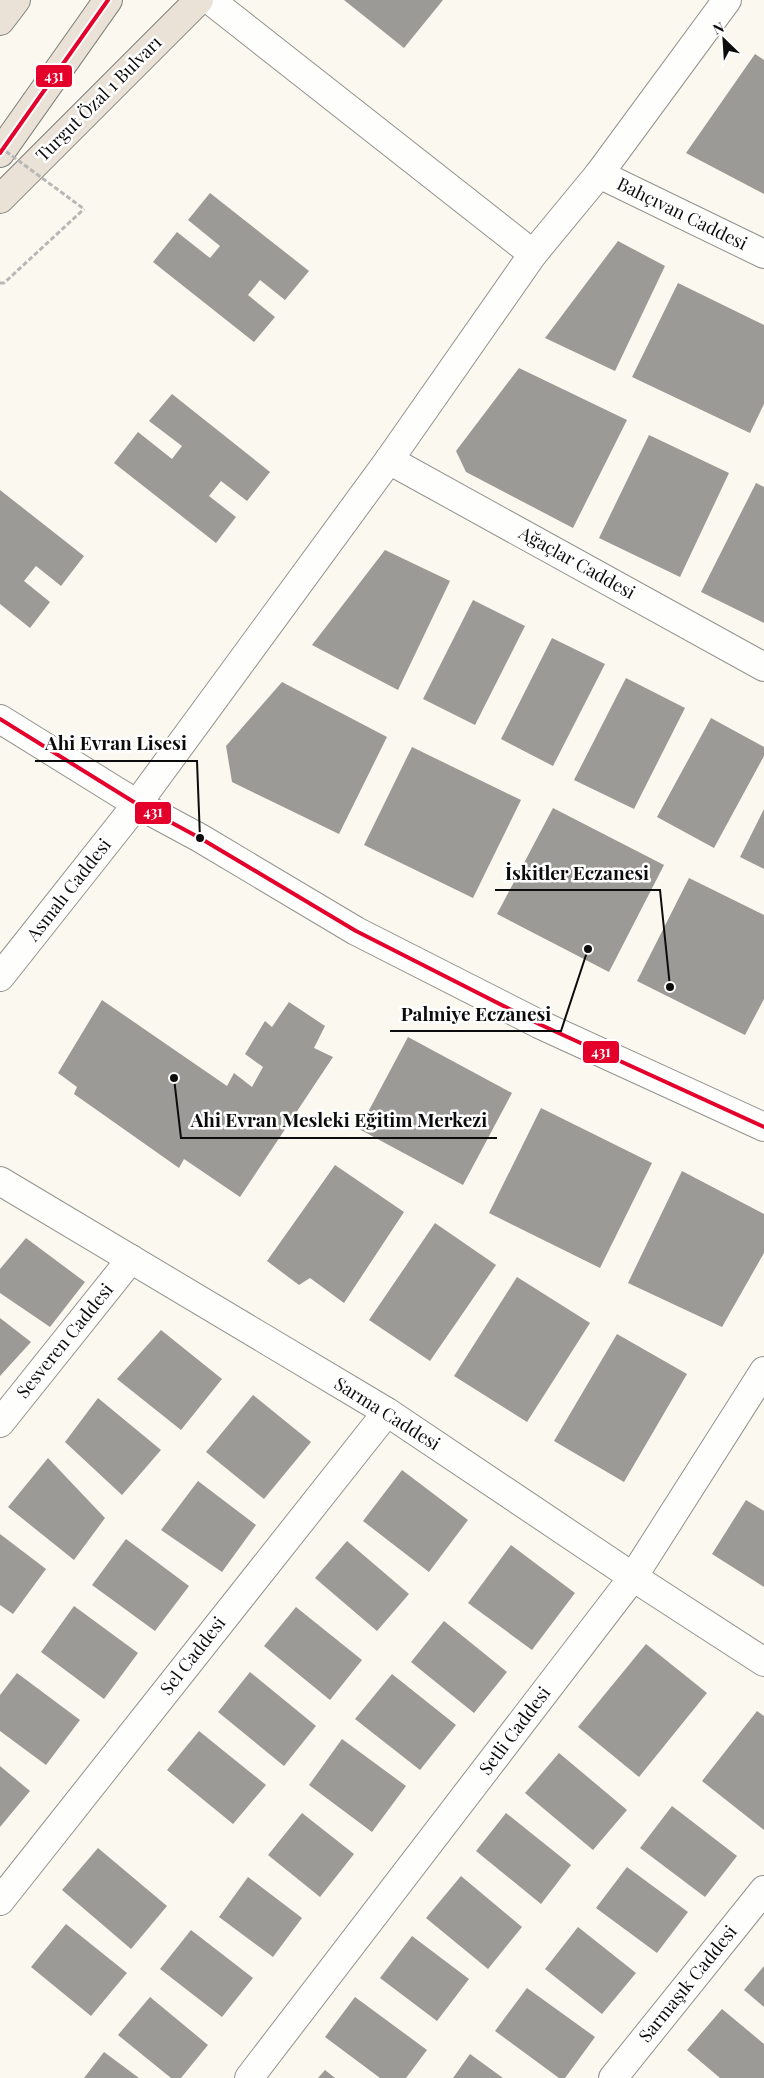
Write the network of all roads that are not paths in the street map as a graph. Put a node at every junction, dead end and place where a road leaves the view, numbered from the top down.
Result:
1 (16, 0) edge
2 (108, 0) edge
3 (198, 0) edge
4 (210, 0) edge
5 (727, 0) edge
6 (0, 21) edge
7 (0, 154) edge
8 (599, 174) junction
9 (0, 198) edge
10 (533, 254) junction
11 (764, 254) edge
12 (390, 460) junction
13 (764, 667) edge
14 (0, 719) edge
15 (137, 804) junction
16 (0, 977) edge
17 (764, 1127) edge
18 (0, 1181) edge
19 (131, 1259) junction
20 (764, 1371) edge
21 (387, 1412) junction
22 (0, 1423) edge
23 (633, 1577) junction
24 (764, 1662) edge
25 (764, 1890) edge
26 (0, 1901) edge
27 (249, 2078) edge
28 (613, 2078) edge

1 - 6 highway
2 - 7 highway, Turgut Özal 1 Bulvarı
3 - 9 highway, Turgut Özal 1 Bulvarı
4 - 10 street
5 - 8 street, Asmalı Caddesi
8 - 10 street, Asmalı Caddesi
8 - 11 street, Bahçıvan Caddesi
10 - 12 street, Asmalı Caddesi
12 - 13 street, Ağaçlar Caddesi
12 - 15 street, Asmalı Caddesi
14 - 15 street
15 - 16 street, Asmalı Caddesi
15 - 17 street
18 - 19 street, Sarma Caddesi
19 - 21 street, Sarma Caddesi
19 - 22 street, Sesveren Caddesi
20 - 23 street, Setli Caddesi
21 - 23 street, Sarma Caddesi
21 - 26 street, Sel Caddesi
23 - 24 street, Sarma Caddesi
23 - 27 street, Setli Caddesi
25 - 28 street, Sarmaşık Caddesi

